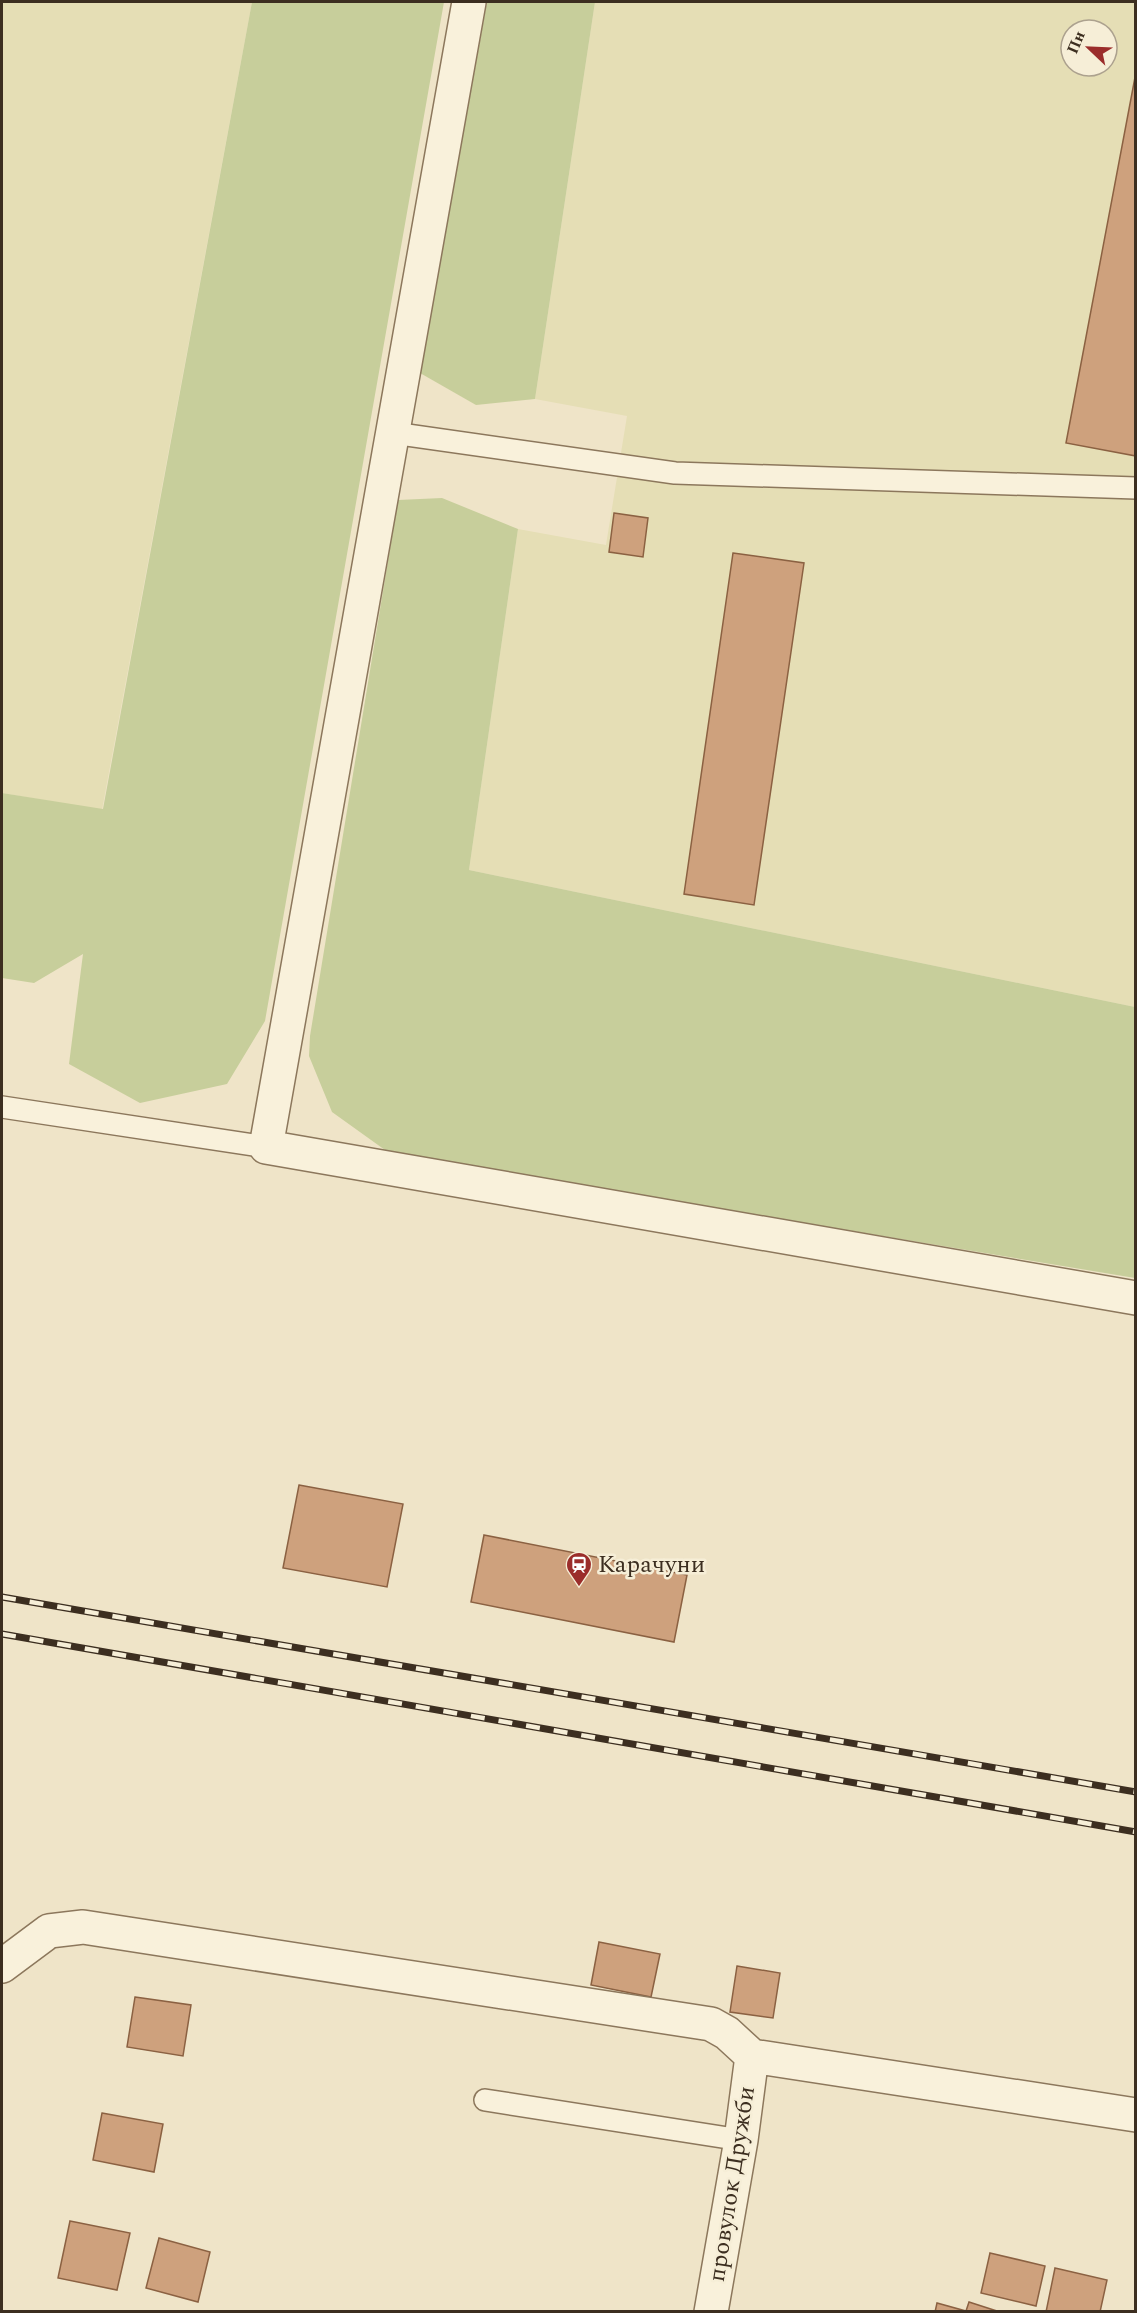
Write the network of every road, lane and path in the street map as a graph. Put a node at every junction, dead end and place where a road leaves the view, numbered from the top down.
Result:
1 (469, 2) edge
2 (393, 433) junction
3 (1136, 488) edge
4 (2, 1107) edge
5 (266, 1148) junction
6 (1136, 1298) edge
7 (2, 1966) edge
8 (752, 2056) junction
9 (485, 2100) dead end
10 (1136, 2115) edge
11 (741, 2140) junction
12 (711, 2312) edge

1 - 2 street
2 - 3 lane
2 - 5 street
4 - 5 lane
5 - 6 street
7 - 8 street
8 - 10 street
8 - 11 street, провулок Дружби
9 - 11 lane
11 - 12 street, провулок Дружби

